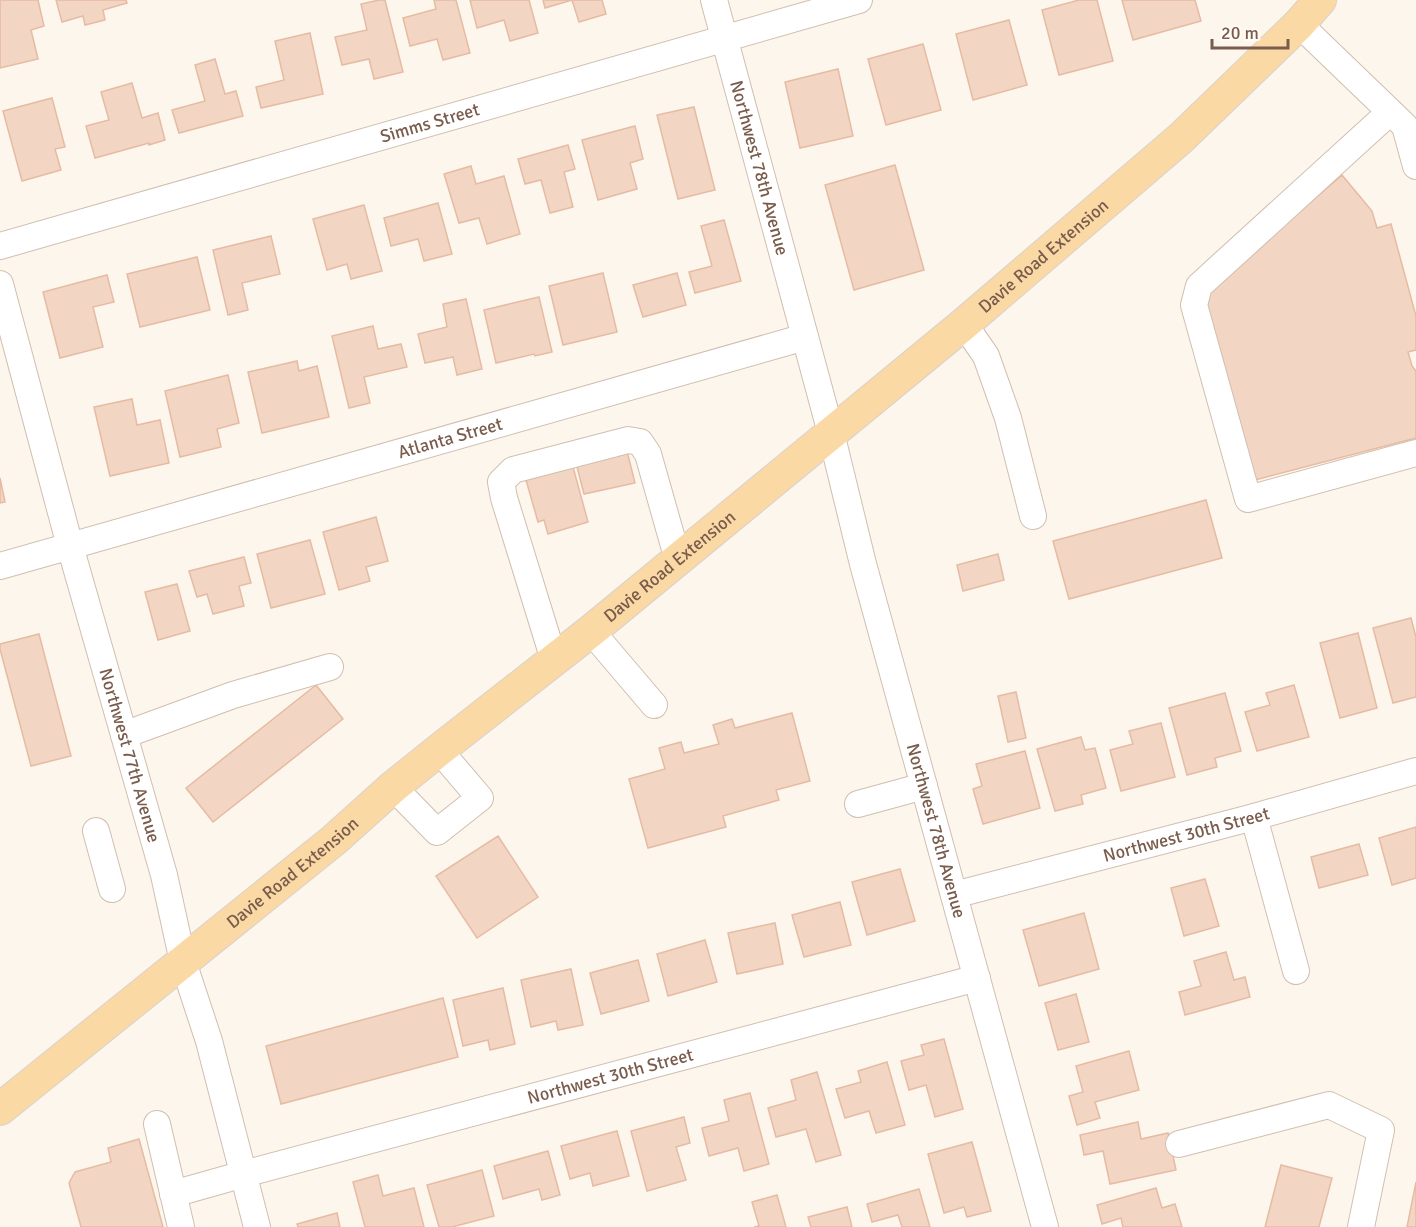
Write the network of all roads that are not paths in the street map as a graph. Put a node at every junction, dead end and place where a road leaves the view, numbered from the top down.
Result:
1 (714, 0) edge
2 (859, 0) edge
3 (1320, 0) edge
4 (1299, 24) junction
5 (724, 38) junction
6 (1390, 112) junction
7 (1416, 166) edge
8 (0, 246) edge
9 (0, 284) edge
10 (964, 324) junction
11 (805, 337) junction
12 (831, 433) junction
13 (1416, 453) edge
14 (1033, 516) dead end
15 (70, 546) junction
16 (678, 560) junction
17 (0, 566) edge
18 (591, 631) junction
19 (554, 660) junction
20 (330, 667) dead end
21 (654, 705) dead end
22 (124, 735) junction
23 (439, 750) junction
24 (1416, 771) edge
25 (924, 786) junction
26 (393, 787) junction
27 (858, 804) dead end
28 (1254, 817) junction
29 (96, 831) dead end
30 (112, 889) dead end
31 (954, 895) junction
32 (183, 962) junction
33 (1296, 971) dead end
34 (977, 978) junction
35 (0, 1109) edge
36 (157, 1124) dead end
37 (1179, 1144) dead end
38 (244, 1174) junction
39 (173, 1194) junction
40 (181, 1227) edge
41 (257, 1227) edge
42 (1045, 1227) edge
43 (1360, 1227) edge

1 - 5 street, Northwest 78th Avenue
2 - 5 street, Simms Street
3 - 4 main road, Davie Road Extension
4 - 6 street
4 - 10 main road, Davie Road Extension
5 - 8 street, Simms Street
5 - 11 street, Northwest 78th Avenue
6 - 7 street
6 - 13 street
9 - 15 street, Northwest 77th Avenue
10 - 12 main road, Davie Road Extension
10 - 14 street
11 - 12 street
11 - 15 street, Atlanta Street
12 - 16 main road, Davie Road Extension
12 - 25 street, Northwest 78th Avenue
15 - 17 street, Atlanta Street
15 - 22 street, Northwest 77th Avenue
16 - 18 main road, Davie Road Extension
16 - 19 street
18 - 19 main road, Davie Road Extension
18 - 21 street
19 - 23 main road, Davie Road Extension
20 - 22 street
22 - 32 street, Northwest 77th Avenue
23 - 26 main road, Davie Road Extension
23 - 26 street
24 - 28 street, Northwest 30th Street
25 - 27 street
25 - 31 street, Northwest 78th Avenue
26 - 32 main road, Davie Road Extension
28 - 31 street, Northwest 30th Street
28 - 33 street
29 - 30 street
31 - 34 street, Northwest 78th Avenue
32 - 35 main road, Davie Road Extension
32 - 38 street, Northwest 77th Avenue
34 - 38 street, Northwest 30th Street
34 - 42 street, Northwest 78th Avenue
36 - 39 street
37 - 43 street
38 - 39 street, Northwest 30th Street
38 - 41 street, Northwest 77th Avenue
39 - 40 street

